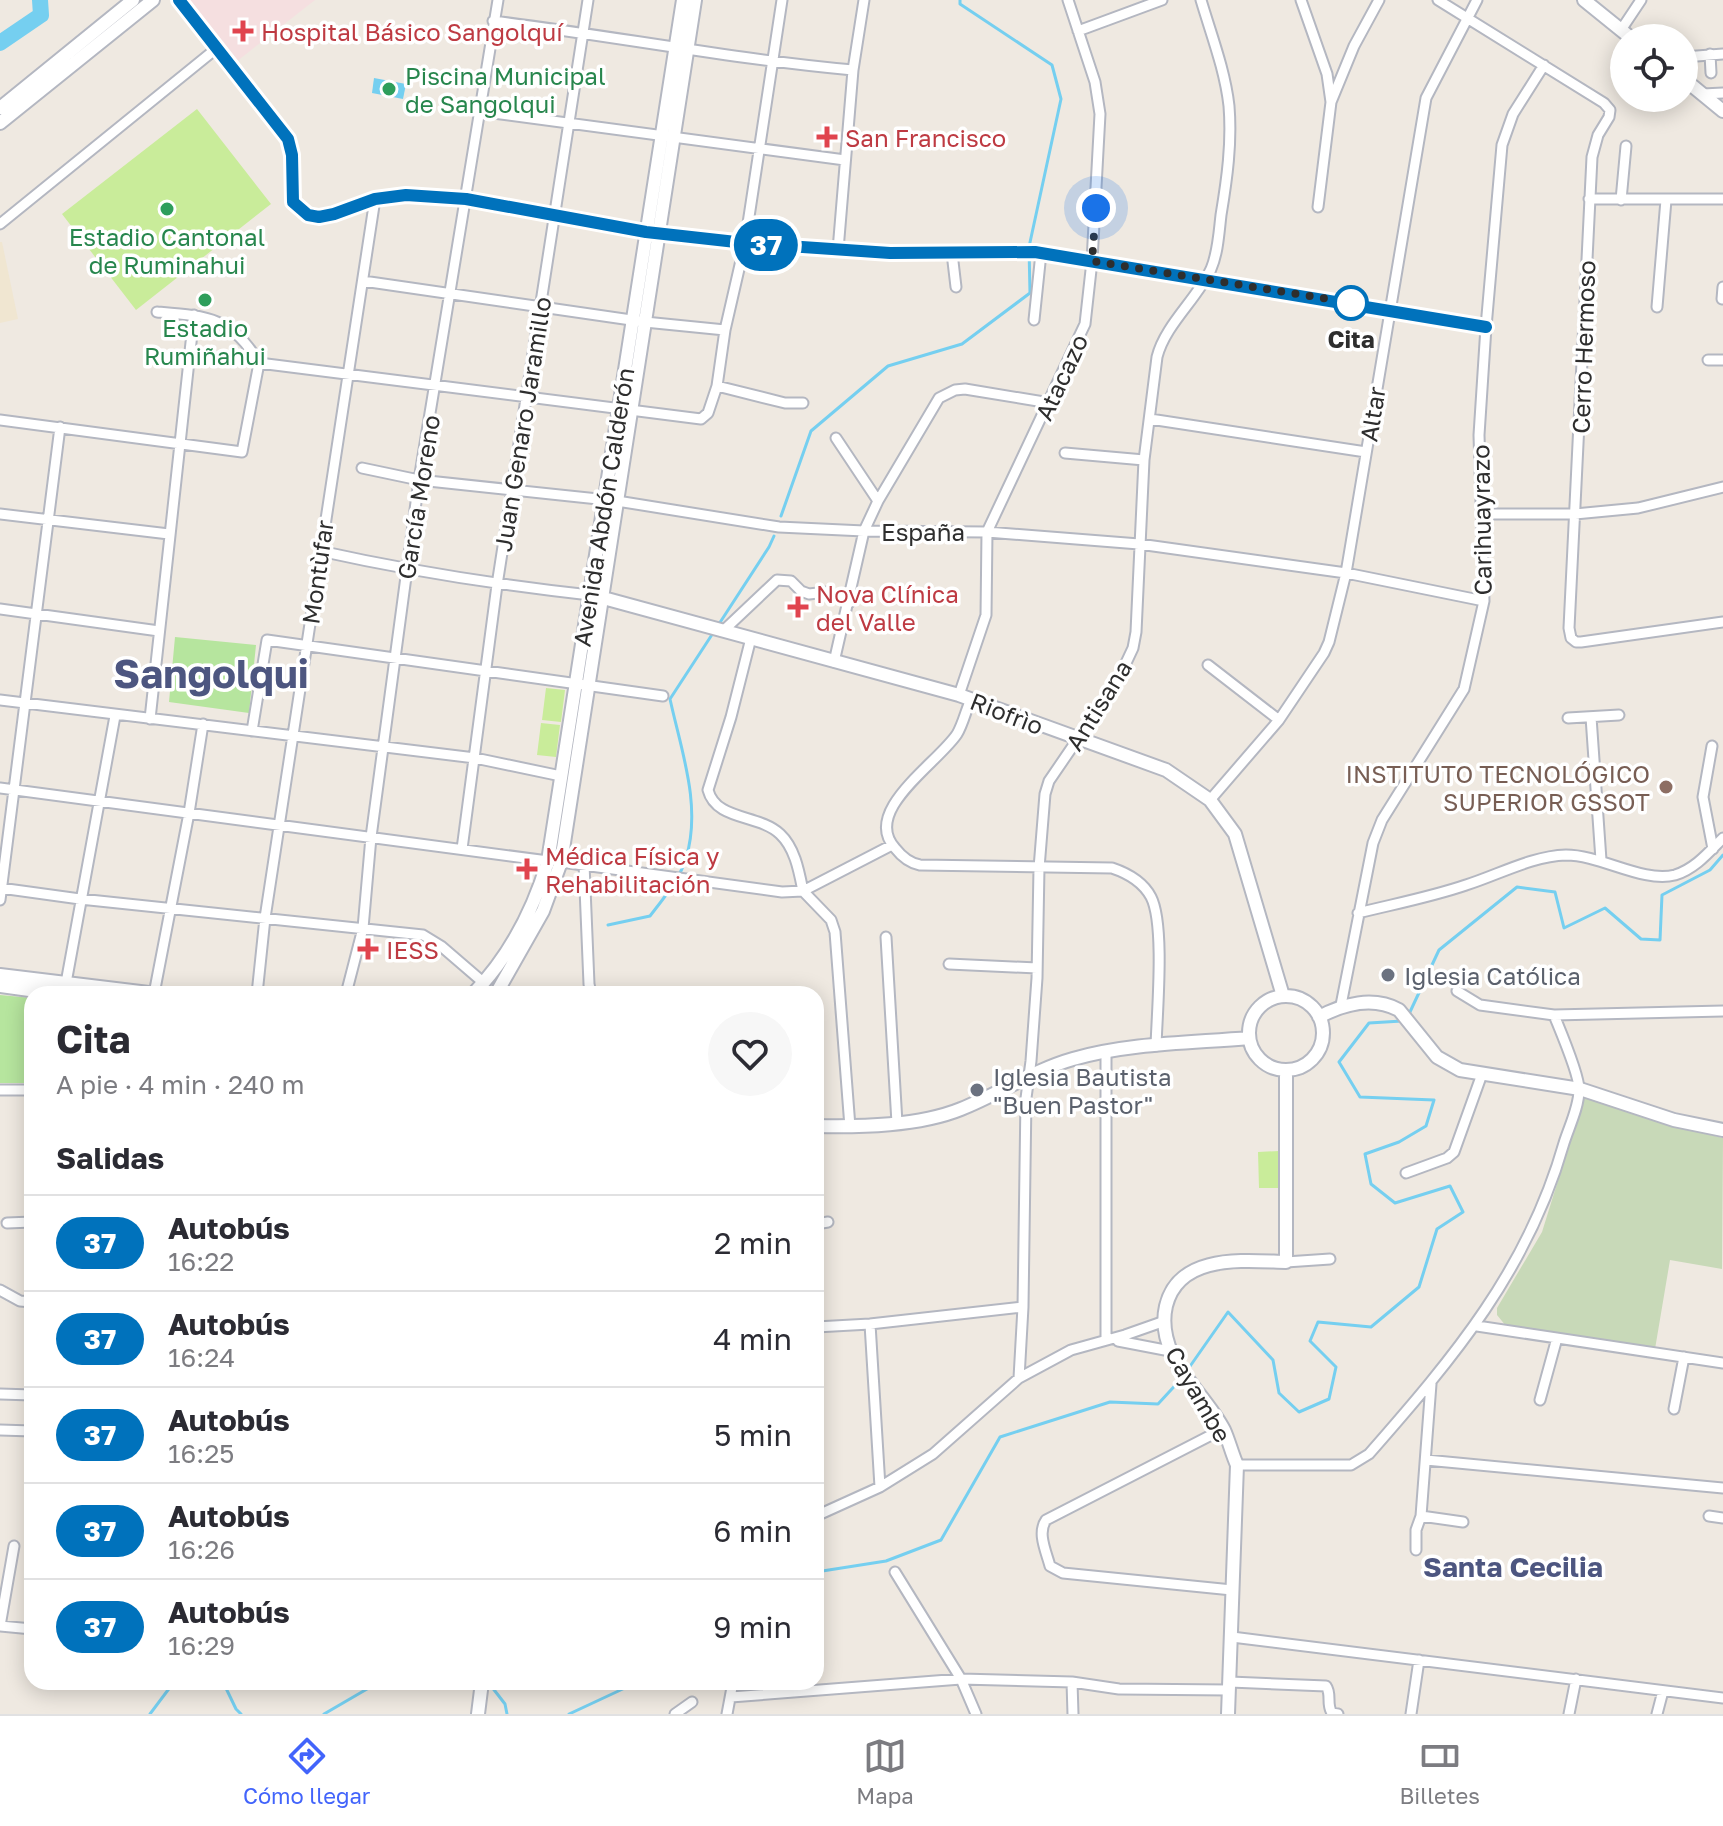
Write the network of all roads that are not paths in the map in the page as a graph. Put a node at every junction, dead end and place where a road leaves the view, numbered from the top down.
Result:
1 (133, 0) edge
2 (153, 0) edge
3 (179, 0) edge
4 (498, 0) edge
5 (588, 0) edge
6 (683, 0) edge
7 (695, 0) edge
8 (782, 0) edge
9 (864, 0) edge
10 (1068, 0) edge
11 (1162, 0) edge
12 (1201, 0) edge
13 (1301, 0) edge
14 (1379, 0) edge
15 (1438, 0) edge
16 (1477, 0) edge
17 (1584, 0) edge
18 (1641, 0) edge
19 (1467, 18) junction
20 (493, 21) junction
21 (1614, 24) edge
22 (1630, 24) edge
23 (1078, 31) junction
24 (583, 32) junction
25 (217, 48) junction
26 (681, 50) junction
27 (1710, 54) junction
28 (1723, 54) edge
29 (1698, 55) edge
30 (772, 63) junction
31 (1544, 65) junction
32 (853, 70) junction
33 (1711, 73) dead end
34 (1698, 90) edge
35 (1723, 93) edge
36 (1703, 94) junction
37 (1331, 102) junction
38 (0, 108) edge
39 (478, 111) junction
40 (1723, 111) edge
41 (0, 123) edge
42 (570, 124) junction
43 (667, 137) junction
44 (1626, 146) dead end
45 (759, 149) junction
46 (845, 160) junction
47 (375, 199) junction
48 (466, 199) junction
49 (1589, 199) junction
50 (1723, 199) edge
51 (1621, 200) junction
52 (1666, 200) junction
53 (1318, 207) dead end
54 (555, 216) junction
55 (0, 224) edge
56 (652, 232) junction
57 (745, 243) junction
58 (838, 250) junction
59 (952, 253) junction
60 (1038, 253) junction
61 (1092, 261) junction
62 (1207, 279) junction
63 (363, 281) junction
64 (956, 287) dead end
65 (1723, 287) edge
66 (451, 295) junction
67 (1722, 299) edge
68 (1657, 307) dead end
69 (541, 308) junction
70 (1389, 309) junction
71 (157, 312) dead end
72 (194, 315) junction
73 (1034, 320) dead end
74 (638, 321) junction
75 (1486, 327) junction
76 (725, 330) junction
77 (1708, 360) dead end
78 (1723, 360) edge
79 (259, 363) junction
80 (350, 375) junction
81 (435, 386) junction
82 (717, 386) junction
83 (527, 396) junction
84 (803, 403) dead end
85 (1050, 403) junction
86 (625, 409) junction
87 (1150, 419) junction
88 (0, 420) edge
89 (60, 427) junction
90 (836, 438) dead end
91 (178, 443) junction
92 (1366, 452) junction
93 (1065, 453) dead end
94 (1144, 460) junction
95 (362, 468) dead end
96 (419, 480) junction
97 (1723, 487) edge
98 (512, 490) junction
99 (611, 501) junction
100 (878, 501) junction
101 (0, 514) edge
102 (1482, 514) junction
103 (1575, 514) junction
104 (48, 520) junction
105 (864, 531) junction
106 (987, 532) junction
107 (169, 534) junction
108 (1139, 544) junction
109 (320, 551) junction
110 (407, 570) junction
111 (1346, 573) junction
112 (497, 585) junction
113 (596, 596) junction
114 (1484, 601) junction
115 (849, 603) junction
116 (0, 609) edge
117 (35, 614) junction
118 (1723, 622) edge
119 (717, 629) junction
120 (159, 631) junction
121 (751, 638) junction
122 (307, 646) junction
123 (394, 659) junction
124 (834, 662) junction
125 (1208, 665) dead end
126 (484, 672) junction
127 (581, 686) junction
128 (663, 696) dead end
129 (965, 697) junction
130 (0, 700) edge
131 (24, 704) junction
132 (1619, 715) dead end
133 (115, 716) junction
134 (1591, 717) junction
135 (1568, 718) dead end
136 (150, 719) junction
137 (1279, 720) junction
138 (203, 724) junction
139 (252, 731) junction
140 (294, 738) junction
141 (1076, 740) junction
142 (1712, 746) dead end
143 (384, 748) junction
144 (475, 758) junction
145 (561, 776) junction
146 (0, 788) edge
147 (13, 789) junction
148 (1210, 800) junction
149 (100, 801) junction
150 (189, 813) junction
151 (280, 825) junction
152 (371, 837) junction
153 (1723, 838) edge
154 (892, 845) junction
155 (462, 849) junction
156 (1713, 849) junction
157 (1601, 860) junction
158 (554, 861) junction
159 (584, 864) junction
160 (1039, 868) junction
161 (1, 888) edge
162 (803, 891) junction
163 (80, 899) junction
164 (0, 900) edge
165 (170, 909) junction
166 (1358, 913) junction
167 (265, 918) junction
168 (363, 928) junction
169 (886, 937) dead end
170 (949, 964) dead end
171 (1037, 968) junction
172 (0, 975) edge
173 (484, 983) junction
174 (0, 986) edge
175 (52, 986) edge
176 (62, 986) edge
177 (157, 986) edge
178 (258, 986) edge
179 (348, 986) edge
180 (481, 986) edge
181 (501, 986) edge
182 (589, 986) edge
183 (24, 987) edge
184 (1457, 991) dead end
185 (1283, 996) junction
186 (1341, 1005) junction
187 (1723, 1011) edge
188 (1554, 1015) junction
189 (1319, 1017) junction
190 (1249, 1038) junction
191 (1156, 1046) junction
192 (1106, 1052) junction
193 (1286, 1070) junction
194 (1482, 1074) junction
195 (1028, 1078) junction
196 (1580, 1089) junction
197 (0, 1090) edge
198 (24, 1090) edge
199 (897, 1123) junction
200 (824, 1126) edge
201 (850, 1127) junction
202 (1723, 1130) edge
203 (1406, 1173) dead end
204 (24, 1222) edge
205 (828, 1222) dead end
206 (7, 1223) dead end
207 (824, 1223) edge
208 (1330, 1259) dead end
209 (1286, 1262) junction
210 (0, 1290) edge
211 (24, 1301) edge
212 (1023, 1307) junction
213 (1162, 1322) junction
214 (870, 1324) junction
215 (1477, 1326) junction
216 (824, 1327) edge
217 (1557, 1338) junction
218 (1106, 1340) junction
219 (1173, 1355) junction
220 (1684, 1357) junction
221 (1723, 1363) edge
222 (1019, 1378) junction
223 (1431, 1384) junction
224 (0, 1394) edge
225 (24, 1395) edge
226 (1540, 1400) dead end
227 (1674, 1409) dead end
228 (1223, 1429) junction
229 (0, 1430) edge
230 (24, 1431) edge
231 (1426, 1460) junction
232 (1237, 1465) junction
233 (880, 1487) junction
234 (1723, 1488) edge
235 (824, 1512) edge
236 (1421, 1516) junction
237 (1709, 1516) dead end
238 (1723, 1518) edge
239 (1463, 1522) dead end
240 (14, 1546) dead end
241 (1416, 1550) dead end
242 (895, 1572) dead end
243 (1232, 1590) junction
244 (0, 1626) edge
245 (24, 1628) edge
246 (1232, 1637) junction
247 (1419, 1660) junction
248 (961, 1679) junction
249 (1576, 1679) junction
250 (1072, 1682) junction
251 (1230, 1686) junction
252 (482, 1690) edge
253 (488, 1690) edge
254 (732, 1690) edge
255 (820, 1690) edge
256 (824, 1690) edge
257 (1663, 1691) junction
258 (731, 1697) junction
259 (1723, 1698) edge
260 (692, 1702) dead end
261 (482, 1712) edge
262 (675, 1714) edge
263 (727, 1714) edge
264 (976, 1714) edge
265 (1073, 1714) edge
266 (1228, 1714) edge
267 (1338, 1714) edge
268 (1411, 1714) edge
269 (1569, 1714) edge
270 (1657, 1714) edge

1 - 38 street
2 - 41 street
3 - 25 street
4 - 20 street, García Moreno
5 - 24 street, Juan Genaro Jaramillo
6 - 26 street, Avenida Abdón Calderón
7 - 26 street, Avenida Abdón Calderón
8 - 30 street
9 - 32 street
10 - 23 street, Atacazo
11 - 23 street
12 - 62 street, Antisana
13 - 37 street
14 - 37 street
15 - 19 street, Cerro Hermoso
16 - 19 street, Altar
17 - 21 street
18 - 22 street
19 - 31 street, Cerro Hermoso
19 - 70 street, Altar
20 - 24 street
20 - 39 street, García Moreno
23 - 61 street, Atacazo
24 - 26 street
24 - 42 street, Juan Genaro Jaramillo
25 - 47 street
25 - 55 street
26 - 30 street
26 - 43 street, Avenida Abdón Calderón
27 - 28 street
27 - 29 street
27 - 33 street
30 - 32 street
30 - 45 street
31 - 49 street, Cerro Hermoso
31 - 75 street, Carihuayrazo
32 - 46 street
34 - 36 street
35 - 36 street
36 - 40 street
37 - 53 street
39 - 42 street
39 - 48 street, García Moreno
42 - 43 street
42 - 54 street, Juan Genaro Jaramillo
43 - 45 street
43 - 56 street, Avenida Abdón Calderón
44 - 51 street
45 - 46 street
45 - 57 street
46 - 58 street
47 - 48 street
47 - 63 street, Montùfar
48 - 54 street
48 - 66 street, García Moreno
49 - 51 street
49 - 103 street, Cerro Hermoso
50 - 52 street
51 - 52 street
52 - 68 street
54 - 56 street
54 - 69 street, Juan Genaro Jaramillo
56 - 57 street
56 - 74 street, Avenida Abdón Calderón
57 - 58 street
57 - 76 street
58 - 59 street
59 - 60 street
59 - 64 street
60 - 61 street
60 - 73 street
61 - 62 street
61 - 85 street, Atacazo
62 - 70 street
62 - 87 street, Antisana
63 - 66 street
63 - 80 street, Montùfar
65 - 67 street
66 - 69 street
66 - 81 street, García Moreno
69 - 74 street
69 - 83 street, Juan Genaro Jaramillo
70 - 75 street
70 - 92 street, Altar
71 - 72 street
72 - 79 street
72 - 91 street
74 - 76 street
74 - 86 street, Avenida Abdón Calderón
75 - 102 street, Carihuayrazo
76 - 82 street
77 - 78 street
79 - 80 street
79 - 91 street
80 - 81 street
80 - 109 street, Montùfar
81 - 83 street
81 - 96 street, García Moreno
82 - 84 street
82 - 86 street
83 - 86 street
83 - 98 street, Juan Genaro Jaramillo
85 - 100 street
85 - 106 street, Atacazo
86 - 99 street, Avenida Abdón Calderón
87 - 92 street
87 - 94 street, Antisana
88 - 89 street
89 - 91 street
89 - 104 street
90 - 100 street
91 - 107 street
92 - 111 street, Altar
93 - 94 street
94 - 108 street, Antisana
95 - 96 street, España
96 - 98 street, España
96 - 110 street, García Moreno
97 - 103 street
98 - 99 street, España
98 - 112 street, Juan Genaro Jaramillo
99 - 105 street, España
99 - 113 street, Avenida Abdón Calderón
100 - 105 street
101 - 104 street
102 - 103 street
102 - 114 street, Carihuayrazo
103 - 118 street, Cerro Hermoso
104 - 107 street
104 - 117 street
105 - 106 street, España
105 - 115 street
106 - 108 street, España
106 - 129 street, Atacazo
107 - 120 street
108 - 111 street, España
108 - 141 street, Antisana
109 - 110 street
109 - 122 street, Montùfar
110 - 112 street
110 - 123 street, García Moreno
111 - 114 street, España
111 - 137 street, Altar
112 - 113 street
112 - 126 street, Juan Genaro Jaramillo
113 - 119 street, Riofrìo
113 - 127 street, Avenida Abdón Calderón
114 - 166 street, Carihuayrazo
115 - 119 street
115 - 124 street
116 - 117 street
117 - 120 street
117 - 131 street
119 - 121 street, Riofrìo
120 - 136 street
121 - 124 street, Riofrìo
121 - 162 street
122 - 123 street
122 - 139 street
122 - 140 street, Montùfar
123 - 126 street
123 - 143 street, García Moreno
124 - 129 street, Riofrìo
125 - 137 street
126 - 127 street
126 - 144 street, Juan Genaro Jaramillo
127 - 128 street
127 - 145 street, Avenida Abdón Calderón
127 - 158 street, Avenida Abdón Calderón
129 - 141 street, Riofrìo
129 - 154 street, Atacazo
130 - 131 street
131 - 133 street
131 - 147 street
132 - 134 street
133 - 136 street
133 - 149 street
134 - 135 street
134 - 157 street
136 - 138 street
137 - 148 street, Altar
138 - 139 street
138 - 150 street
139 - 140 street
140 - 143 street
140 - 151 street, Montùfar
141 - 148 street, Riofrìo
141 - 160 street, Antisana
142 - 156 street
143 - 144 street
143 - 152 street, García Moreno
144 - 145 street
144 - 155 street, Juan Genaro Jaramillo
145 - 158 street, Avenida Abdón Calderón
146 - 147 street
147 - 149 street
147 - 161 street
148 - 185 street, Riofrìo
149 - 150 street
149 - 163 street
150 - 151 street
150 - 165 street
151 - 152 street
151 - 167 street, Montùfar
152 - 155 street
152 - 168 street, García Moreno
153 - 156 street
154 - 160 street
154 - 162 street
155 - 158 street
156 - 157 street
157 - 166 street
158 - 159 street
158 - 173 street, Avenida Abdón Calderón
158 - 181 street, Avenida Abdón Calderón
159 - 162 street
159 - 182 street
160 - 171 street, Antisana
160 - 191 street
161 - 163 street
161 - 164 street
162 - 201 street
163 - 165 street
163 - 176 street
165 - 167 street
165 - 177 street
166 - 186 street, Carihuayrazo
167 - 168 street
167 - 178 street, Montùfar
168 - 173 street
168 - 179 street, García Moreno
169 - 199 street
170 - 171 street
171 - 195 street, Antisana
172 - 175 street
173 - 180 street, Avenida Abdón Calderón
174 - 183 street
184 - 188 street
185 - 189 street
185 - 190 street
186 - 189 street
186 - 194 street
187 - 188 street
188 - 196 street
189 - 193 street
190 - 191 street
190 - 193 street
191 - 192 street
192 - 195 street
192 - 218 street
193 - 209 street
194 - 196 street
194 - 203 street
195 - 199 street
195 - 212 street, Antisana
196 - 202 street
196 - 215 street
197 - 198 street
199 - 201 street
200 - 201 street
204 - 206 street
205 - 207 street
208 - 209 street, Cayambe
209 - 213 street, Cayambe
210 - 211 street
212 - 214 street
212 - 222 street, Antisana
213 - 218 street
213 - 219 street, Cayambe
214 - 216 street
214 - 233 street
215 - 217 street
215 - 223 street
217 - 220 street
217 - 226 street
218 - 219 street
218 - 222 street
219 - 228 street, Cayambe
220 - 221 street
220 - 227 street
222 - 233 street
223 - 231 street
223 - 232 street
224 - 225 street
228 - 232 street, Cayambe
228 - 243 street
229 - 230 street
231 - 234 street
231 - 236 street
232 - 243 street, Cayambe
233 - 235 street
236 - 239 street
236 - 241 street
237 - 238 street
240 - 244 street
242 - 248 street
243 - 246 street, Cayambe
244 - 245 street
246 - 247 street
246 - 251 street, Cayambe
247 - 249 street
247 - 268 street
248 - 250 street
248 - 256 street
248 - 264 street
249 - 257 street
249 - 269 street
250 - 251 street
250 - 265 street
251 - 266 street, Cayambe
251 - 267 street
252 - 261 street
253 - 261 street
254 - 258 street
255 - 258 street
257 - 259 street
257 - 270 street
258 - 263 street
260 - 262 street

